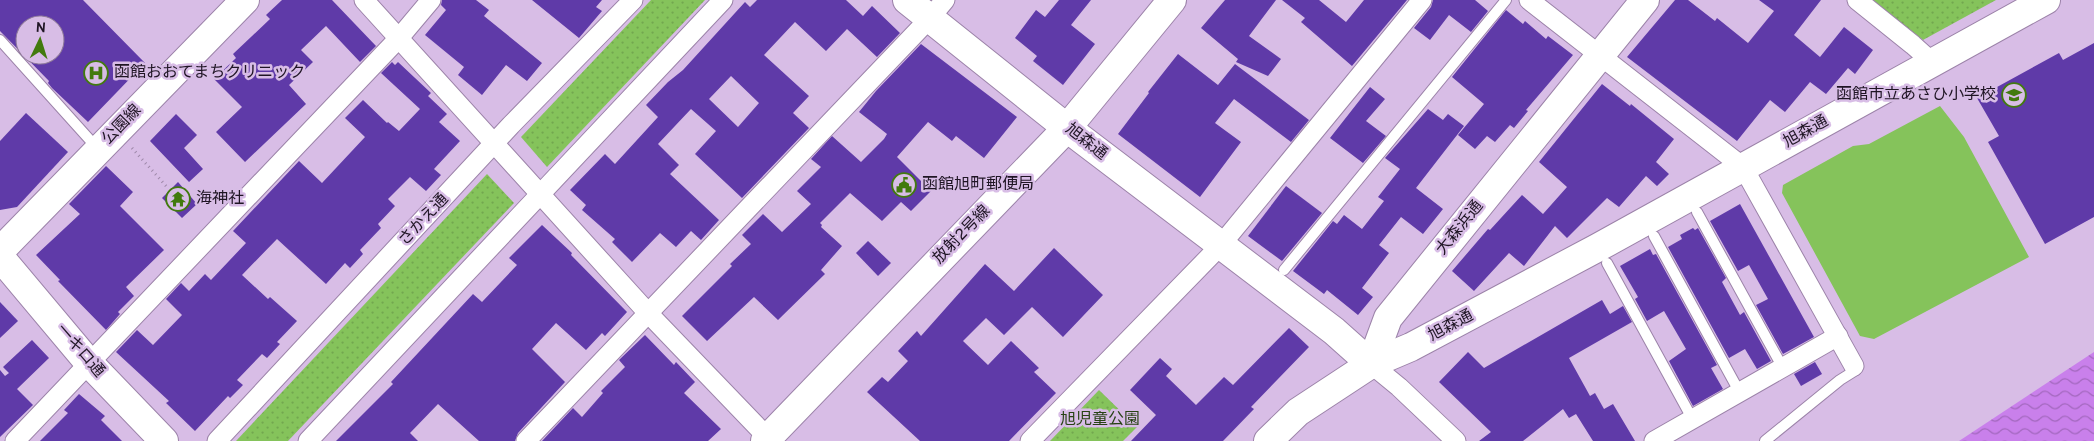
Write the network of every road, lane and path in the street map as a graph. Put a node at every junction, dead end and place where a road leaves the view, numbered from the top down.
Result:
1 (245, 0) edge
2 (364, 0) edge
3 (431, 0) edge
4 (632, 0) edge
5 (723, 0) edge
6 (907, 0) edge
7 (1172, 0) edge
8 (1422, 0) edge
9 (1506, 0) edge
10 (1529, 0) edge
11 (1645, 0) edge
12 (1857, 0) edge
13 (2043, 1) edge
14 (937, 9) edge
15 (399, 38) junction
16 (0, 40) edge
17 (1600, 54) junction
18 (1932, 62) junction
19 (1067, 128) junction
20 (108, 140) junction
21 (494, 144) junction
22 (1743, 167) junction
23 (167, 187) dead end
24 (540, 195) junction
25 (1697, 212) dead end
26 (1654, 236) dead end
27 (1220, 246) junction
28 (0, 251) edge
29 (0, 257) edge
30 (1607, 263) dead end
31 (1284, 270) dead end
32 (648, 313) junction
33 (1838, 336) junction
34 (89, 363) junction
35 (1371, 364) junction
36 (1854, 366) joint
37 (1783, 368) junction
38 (1740, 392) junction
39 (1693, 420) junction
40 (768, 440) edge
41 (16, 441) edge
42 (164, 441) edge
43 (217, 441) edge
44 (308, 441) edge
45 (526, 441) edge
46 (1030, 441) edge
47 (1268, 441) edge
48 (1456, 441) edge
49 (1654, 441) edge
50 (1765, 441) edge

1 - 20 street, 公園線
2 - 15 street
3 - 15 street
4 - 21 street, さかえ通
5 - 24 street
6 - 14 street, 旭森通
7 - 19 street, 放射2号線
8 - 27 street
9 - 31 lane
10 - 17 street
11 - 17 street, 大森浜通
12 - 18 street
13 - 18 street, 旭森通
14 - 19 street, 旭森通
14 - 32 street
15 - 21 street
15 - 34 street
16 - 20 lane
17 - 22 street
17 - 35 street, 大森浜通
18 - 22 street, 旭森通
19 - 27 street, 旭森通
19 - 40 street, 放射2号線
20 - 23 path
20 - 28 street, 公園線
21 - 24 street
21 - 43 street, さかえ通
22 - 33 street
22 - 35 street, 旭森通
24 - 32 street
24 - 44 street
25 - 37 lane
26 - 38 lane
27 - 35 street, 旭森通
27 - 46 street
29 - 34 street, 一キロ通
30 - 39 lane
32 - 40 street
32 - 45 street
33 - 36 street
33 - 37 street
34 - 41 street
34 - 42 street, 一キロ通
35 - 47 street
35 - 48 street
36 - 50 lane
37 - 38 street
38 - 39 street
39 - 49 street

